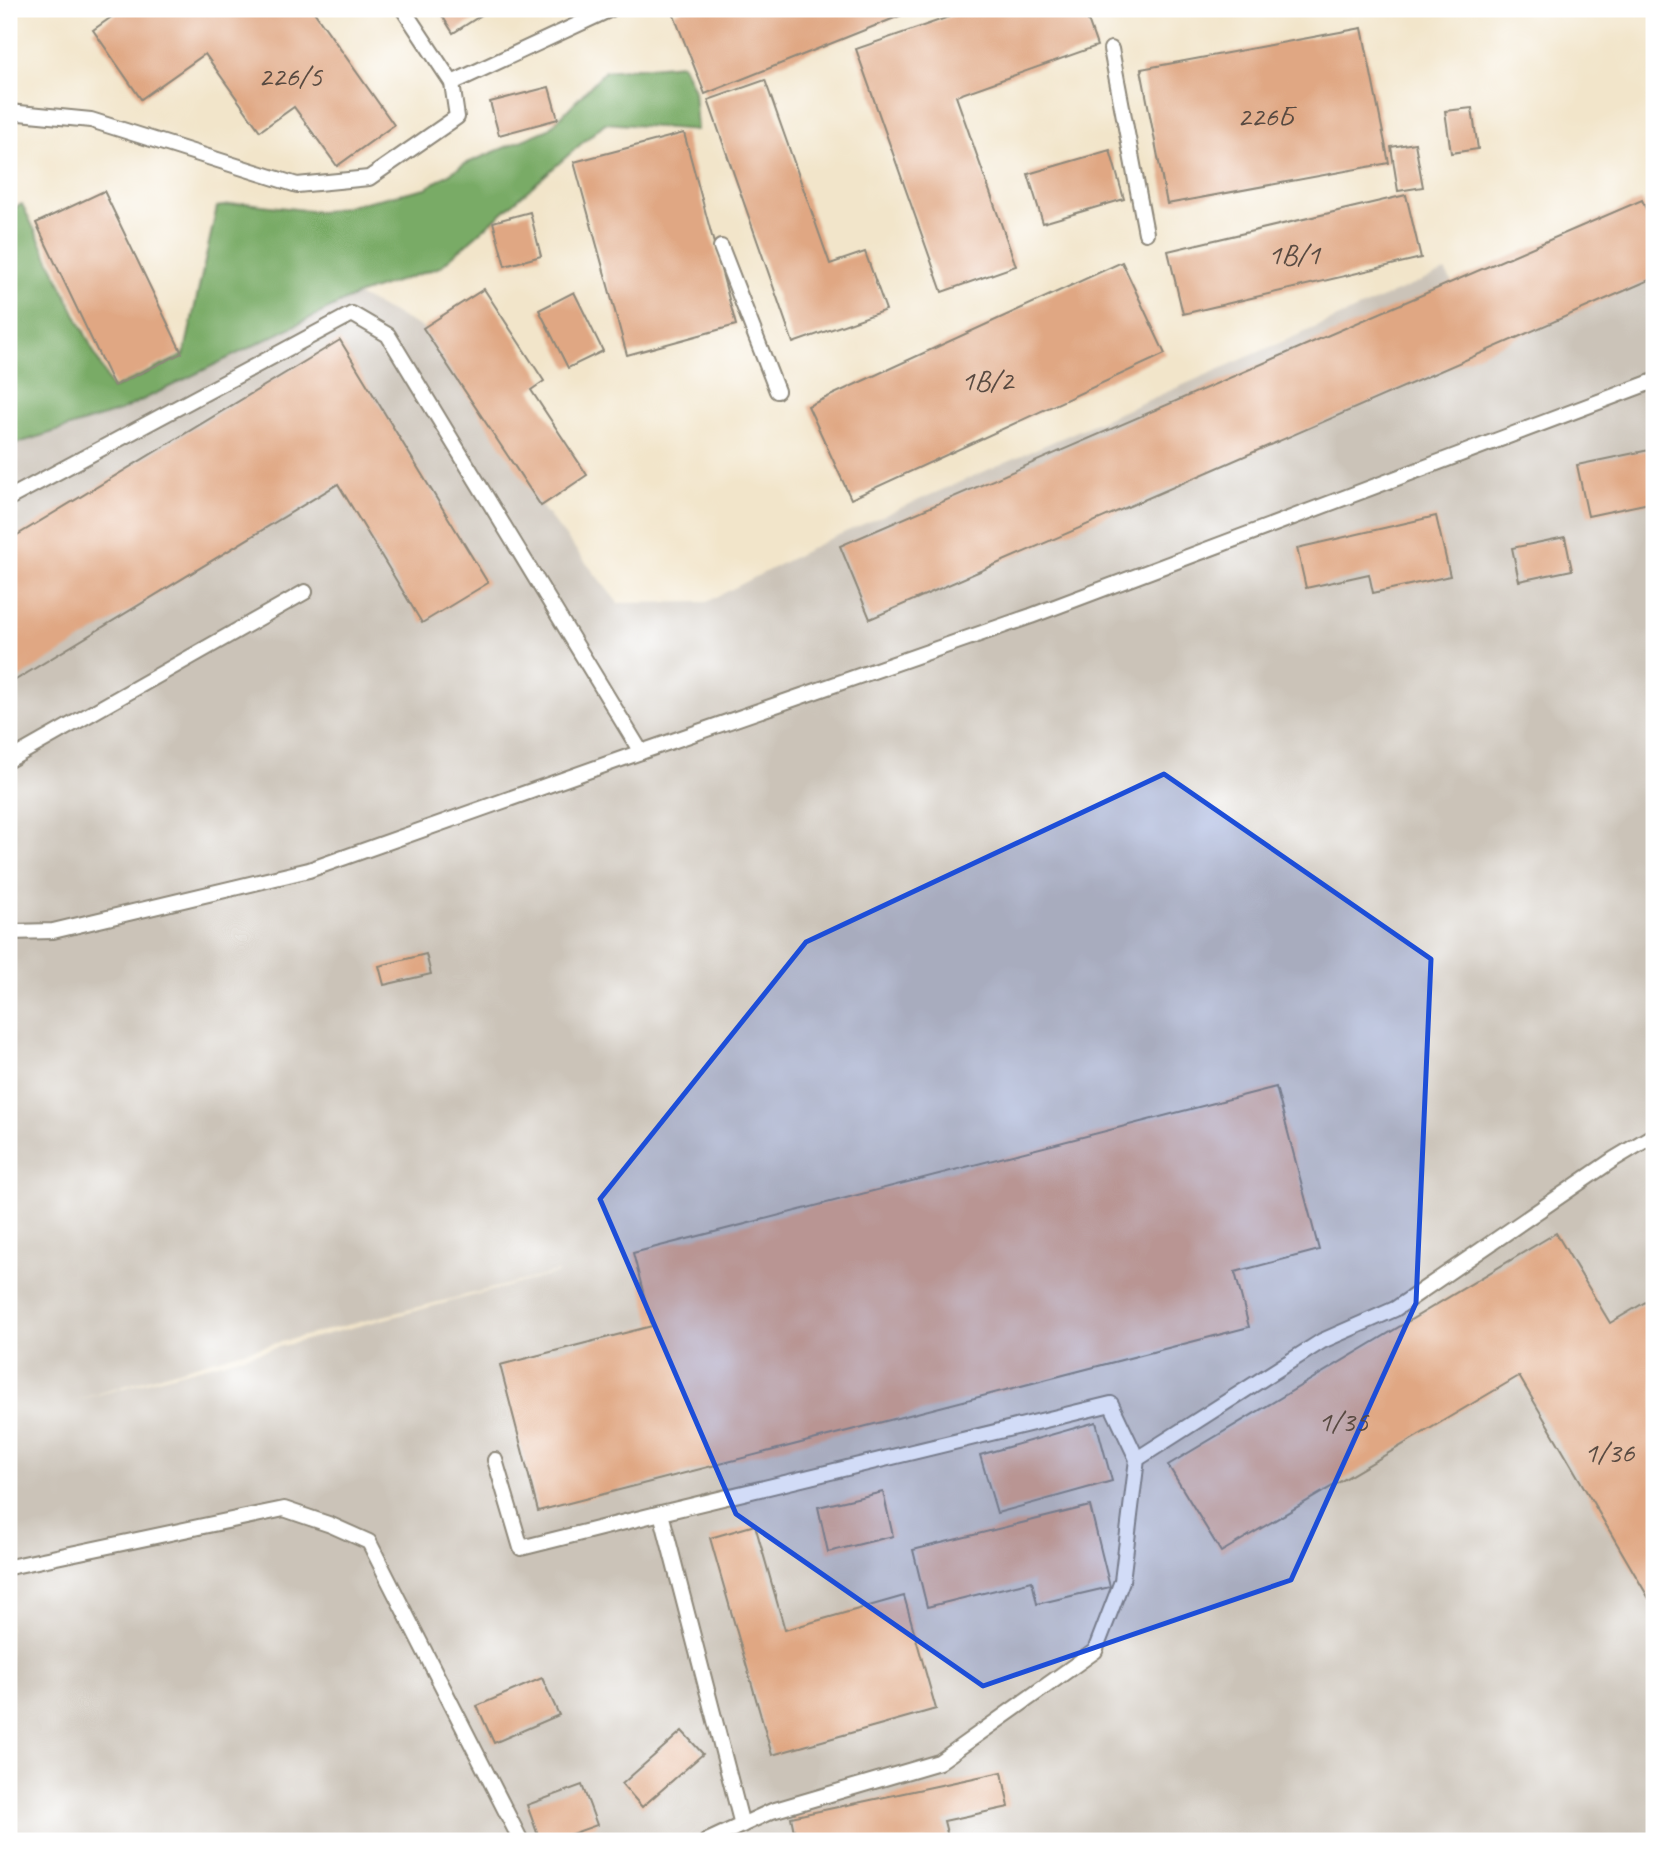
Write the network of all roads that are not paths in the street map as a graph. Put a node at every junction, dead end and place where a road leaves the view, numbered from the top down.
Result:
1 (403, 9) edge
2 (611, 9) edge
3 (1111, 49) dead end
4 (452, 83) junction
5 (9, 112) edge
6 (1146, 233) dead end
7 (721, 247) dead end
8 (1654, 381) edge
9 (777, 391) dead end
10 (9, 498) edge
11 (305, 592) dead end
12 (641, 752) junction
13 (9, 760) edge
14 (9, 932) edge
15 (1654, 1135) edge
16 (1138, 1459) junction
17 (495, 1460) dead end
18 (661, 1513) junction
19 (9, 1567) edge
20 (742, 1825) junction
21 (522, 1841) edge
22 (708, 1841) edge

1 - 4 lane
2 - 4 lane
3 - 6 lane
4 - 5 lane
7 - 9 lane
8 - 12 lane
10 - 12 lane
11 - 13 lane
12 - 14 lane
15 - 16 lane
16 - 18 lane
16 - 20 lane
17 - 18 lane
18 - 20 lane
19 - 21 lane
20 - 22 lane

